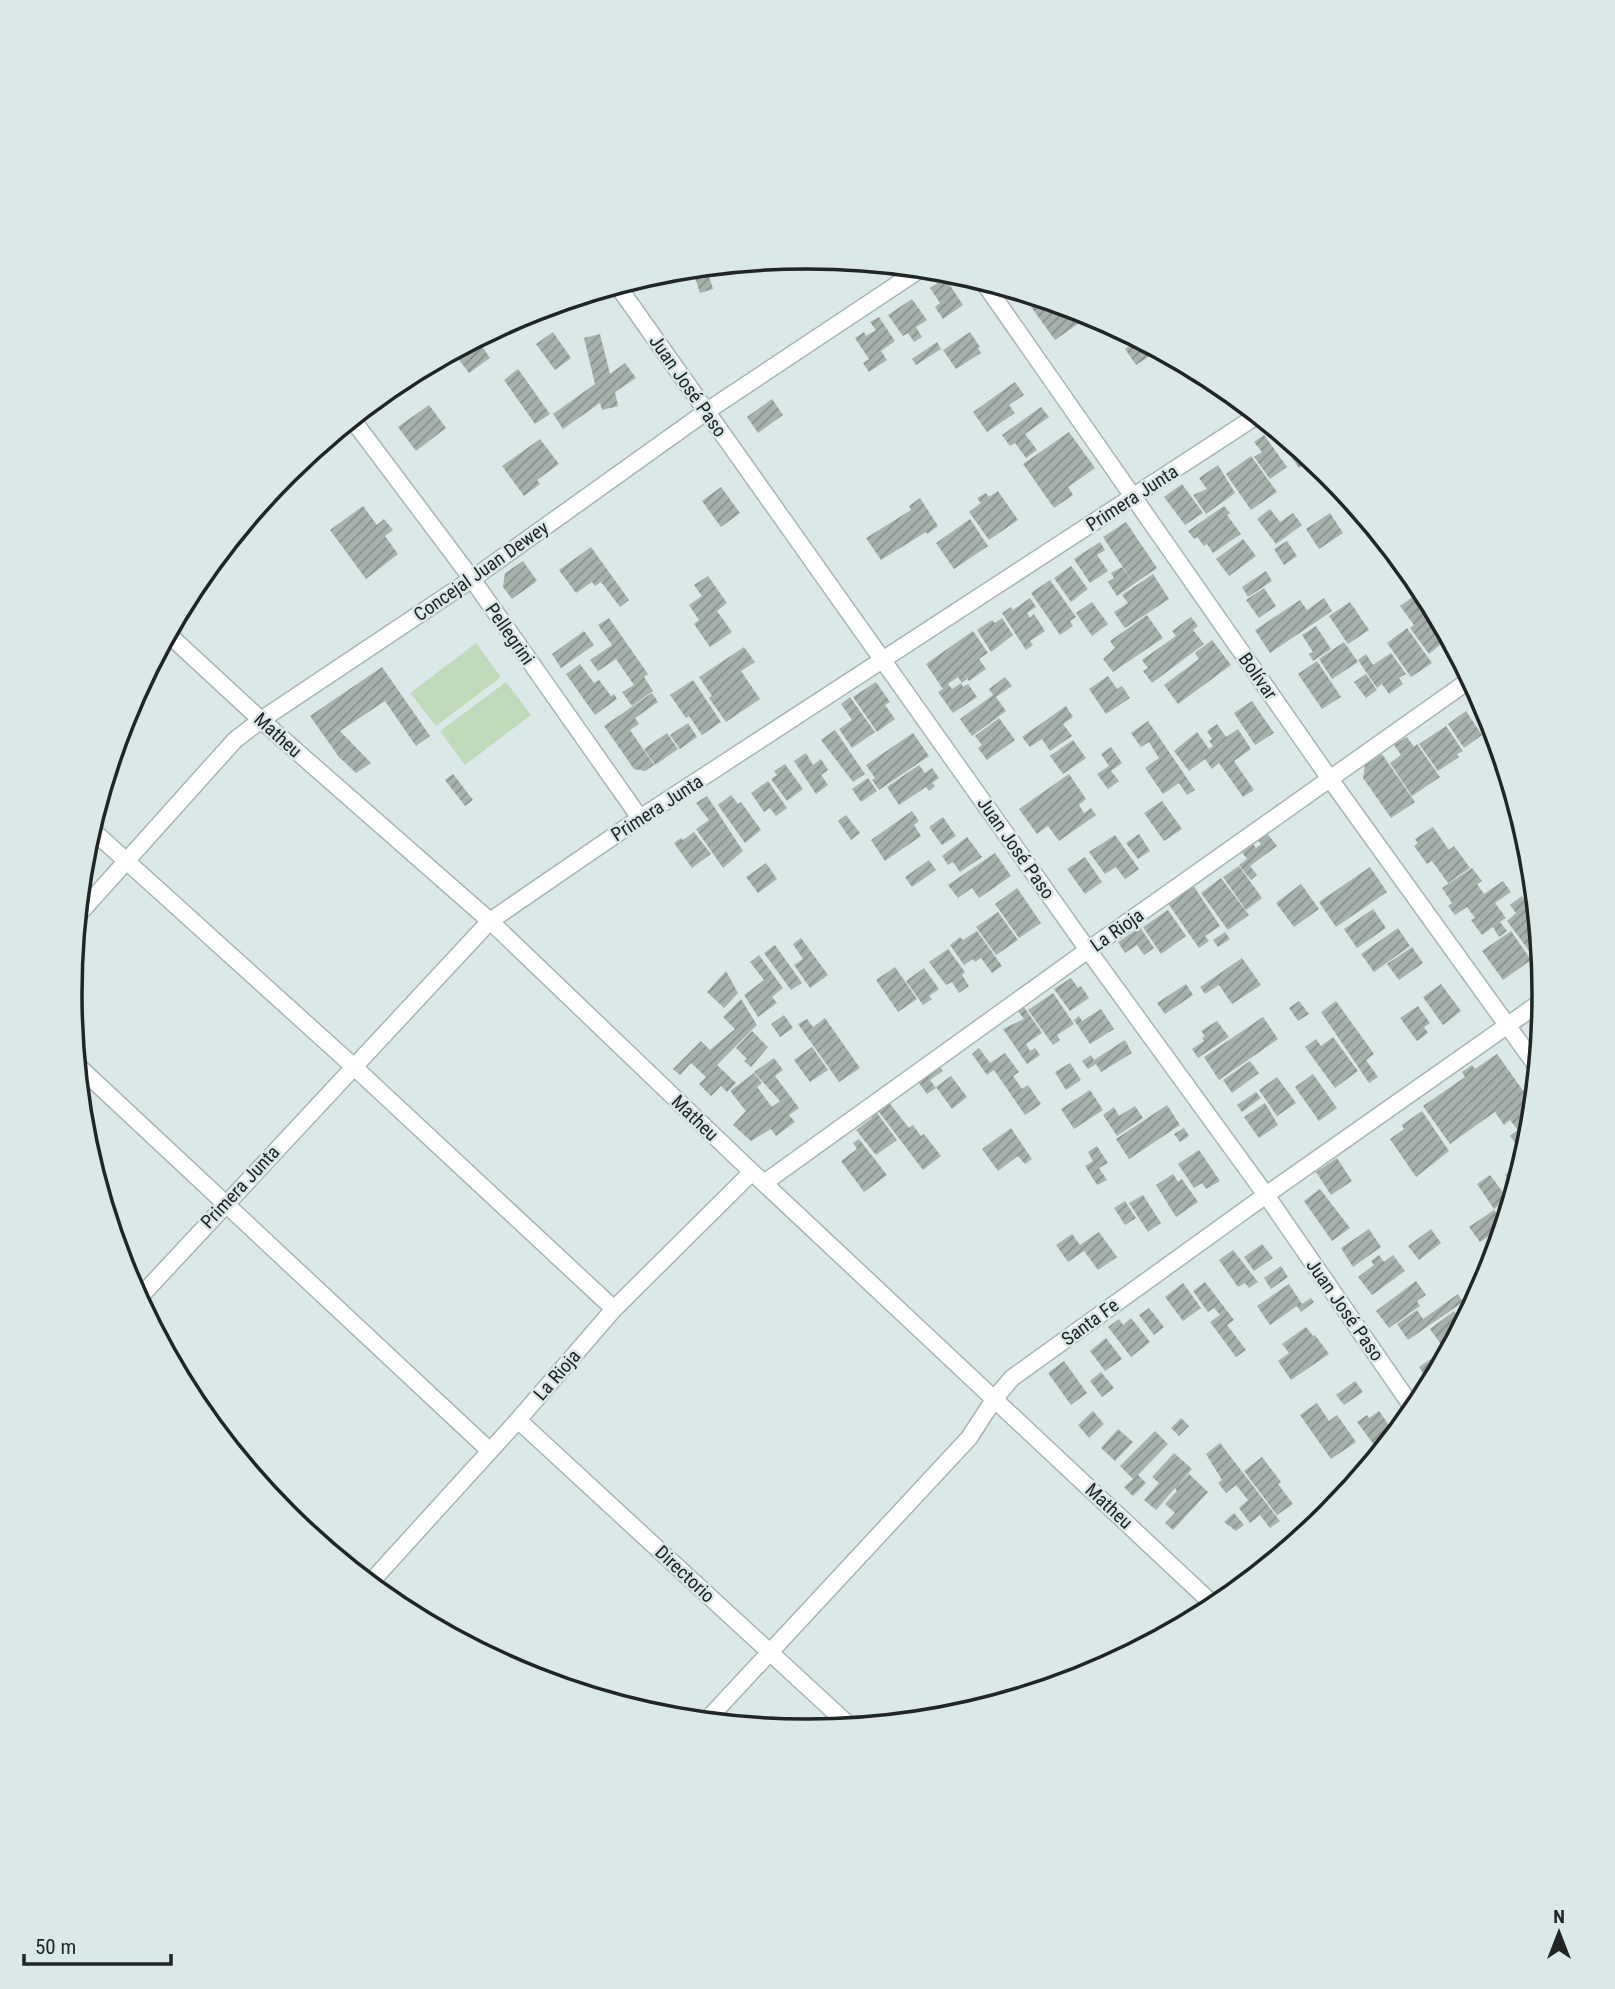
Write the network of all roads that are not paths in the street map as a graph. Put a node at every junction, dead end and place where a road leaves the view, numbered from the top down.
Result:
1 (910, 276) edge
2 (623, 293) edge
3 (990, 293) edge
4 (707, 411) junction
5 (1250, 420) edge
6 (357, 426) edge
7 (1133, 497) junction
8 (472, 579) junction
9 (175, 640) edge
10 (884, 660) junction
11 (1463, 685) edge
12 (261, 720) junction
13 (1330, 779) junction
14 (640, 818) junction
15 (100, 837) edge
16 (127, 862) junction
17 (88, 905) edge
18 (490, 921) junction
19 (1087, 950) junction
20 (1532, 1008) edge
21 (1508, 1026) junction
22 (1530, 1056) edge
23 (353, 1066) junction
24 (87, 1074) edge
25 (758, 1178) junction
26 (1266, 1195) junction
27 (225, 1203) junction
28 (146, 1291) edge
29 (614, 1309) junction
30 (995, 1398) junction
31 (1408, 1401) edge
32 (518, 1420) junction
33 (490, 1451) junction
34 (376, 1577) edge
35 (1212, 1597) edge
36 (769, 1653) junction
37 (712, 1714) edge
38 (842, 1719) edge

1 - 4 street, Concejal Juan Dewey
2 - 4 street, Juan José Paso
3 - 7 street, Bolívar
4 - 8 street, Concejal Juan Dewey
4 - 10 street, Juan José Paso
5 - 7 street, Primera Junta
6 - 8 street, Pellegrini
7 - 10 street, Primera Junta
7 - 13 street, Bolívar
8 - 12 street, Concejal Juan Dewey
8 - 14 street, Pellegrini
9 - 12 street, Matheu
10 - 14 street, Primera Junta
10 - 19 street, Juan José Paso
11 - 13 street, La Rioja
12 - 16 street, Concejal Juan Dewey
12 - 18 street, Matheu
13 - 19 street, La Rioja
13 - 21 street, Bolívar
14 - 18 street, Primera Junta
15 - 16 street
16 - 17 street, Concejal Juan Dewey
16 - 23 street
18 - 23 street, Primera Junta
18 - 25 street, Matheu
19 - 25 street, La Rioja
19 - 26 street, Juan José Paso
20 - 21 street, Santa Fe
21 - 22 street, Bolívar
21 - 26 street, Santa Fe
23 - 27 street, Primera Junta
23 - 29 street
24 - 27 street
25 - 29 street, La Rioja
25 - 30 street, Matheu
26 - 30 street, Santa Fe
26 - 31 street, Juan José Paso
27 - 28 street, Primera Junta
27 - 33 street
29 - 32 street, La Rioja
30 - 35 street, Matheu
30 - 36 street, Santa Fe
32 - 33 street, La Rioja
32 - 36 street, Directorio
33 - 34 street, La Rioja
36 - 37 street, Santa Fe
36 - 38 street, Directorio

